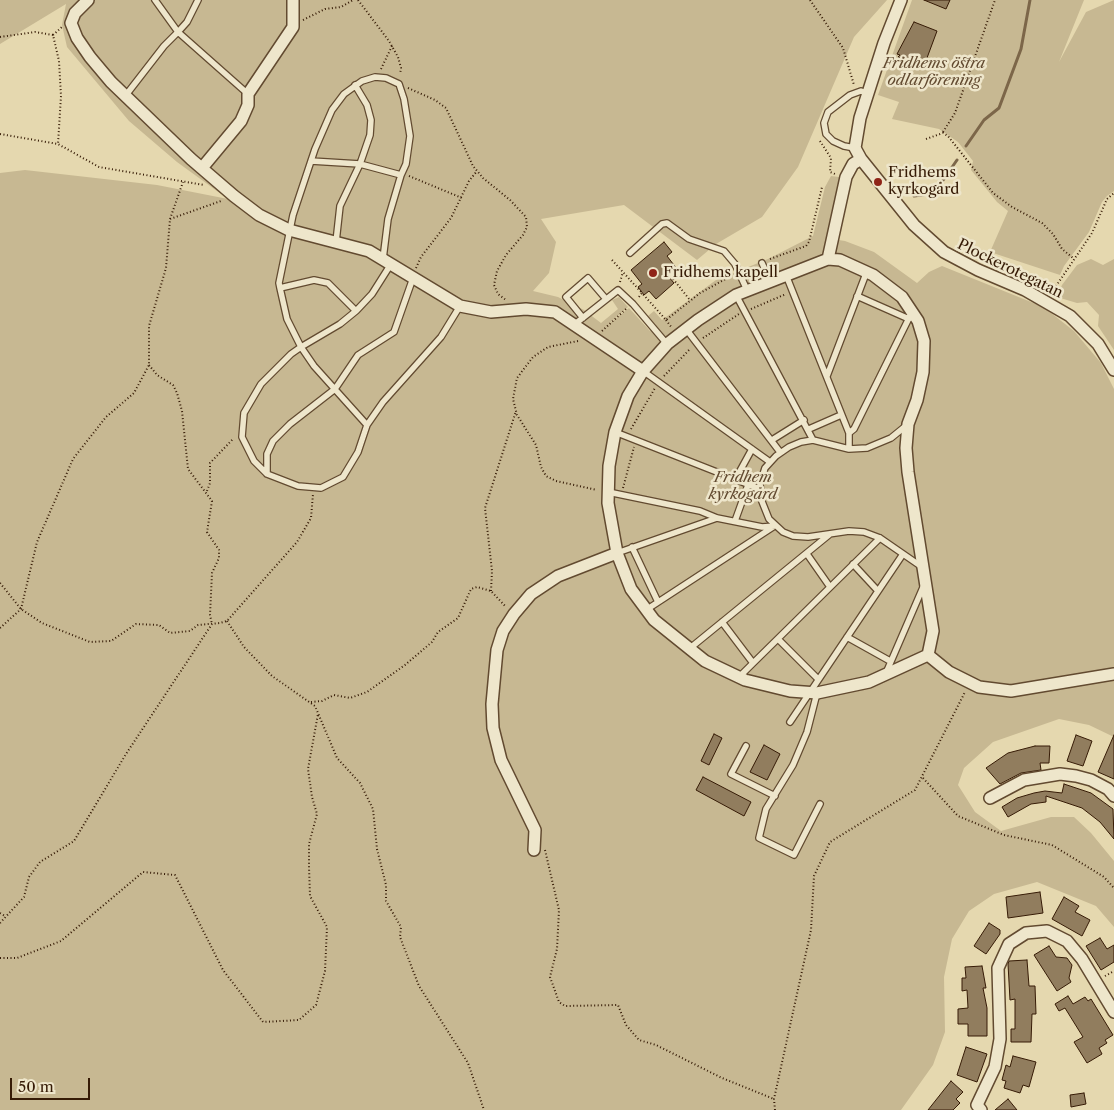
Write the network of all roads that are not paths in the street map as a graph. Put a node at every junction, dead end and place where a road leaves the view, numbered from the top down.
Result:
1 (88, 0) edge
2 (155, 0) edge
3 (198, 0) edge
4 (293, 0) edge
5 (901, 0) edge
6 (178, 32) junction
7 (355, 85) junction
8 (862, 93) junction
9 (248, 94) junction
10 (126, 95) junction
11 (855, 148) junction
12 (861, 159) junction
13 (311, 161) junction
14 (360, 164) junction
15 (202, 168) junction
16 (402, 175) junction
17 (289, 230) junction
18 (336, 242) junction
19 (630, 253) dead end
20 (828, 259) junction
21 (387, 262) junction
22 (762, 263) road end
23 (867, 271) junction
24 (786, 275) junction
25 (413, 278) junction
26 (770, 281) junction
27 (280, 288) junction
28 (742, 293) junction
29 (857, 296) junction
30 (606, 298) junction
31 (460, 306) junction
32 (356, 311) junction
33 (911, 315) junction
34 (579, 321) junction
35 (686, 329) junction
36 (667, 344) junction
37 (301, 347) junction
38 (1114, 370) edge
39 (643, 371) junction
40 (827, 376) junction
41 (336, 389) junction
42 (841, 415) junction
43 (804, 420) junction
44 (908, 424) junction
45 (367, 425) junction
46 (809, 429) junction
47 (615, 432) junction
48 (849, 433) junction
49 (772, 440) junction
50 (813, 440) junction
51 (752, 449) junction
52 (849, 449) junction
53 (780, 452) junction
54 (770, 462) junction
55 (267, 474) junction
56 (735, 480) junction
57 (748, 485) junction
58 (760, 489) junction
59 (608, 492) junction
60 (717, 518) junction
61 (735, 521) junction
62 (775, 526) junction
63 (832, 533) junction
64 (880, 538) junction
65 (632, 547) junction
66 (617, 552) junction
67 (807, 554) junction
68 (903, 554) junction
69 (853, 564) junction
70 (922, 567) junction
71 (925, 583) junction
72 (830, 587) junction
73 (878, 591) junction
74 (658, 602) junction
75 (646, 610) junction
76 (722, 622) junction
77 (847, 637) junction
78 (778, 639) junction
79 (689, 649) junction
80 (928, 655) junction
81 (890, 662) junction
82 (753, 663) junction
83 (1114, 674) edge
84 (885, 676) junction
85 (739, 678) junction
86 (818, 679) junction
87 (813, 692) junction
88 (790, 722) dead end
89 (746, 746) dead end
90 (775, 796) junction
91 (1114, 796) edge
92 (990, 798) dead end
93 (820, 804) dead end
94 (535, 844) road end
95 (1114, 1012) edge
96 (981, 1110) edge

1 - 10 street
2 - 6 lane
3 - 6 lane
4 - 9 street
5 - 8 street
6 - 9 lane
6 - 10 lane
7 - 13 lane
7 - 14 lane
7 - 16 lane
8 - 11 street
8 - 11 lane
9 - 15 street
10 - 15 street
11 - 12 street, Plockerotegatan
12 - 20 street
12 - 38 street, Plockerotegatan
13 - 14 lane
13 - 17 lane
14 - 16 lane
14 - 18 lane
15 - 17 street
16 - 21 lane
17 - 18 street
17 - 27 lane
18 - 21 street
19 - 28 lane
20 - 23 street
20 - 24 street
21 - 25 street
21 - 32 lane
22 - 26 lane
23 - 29 lane
23 - 33 street
24 - 26 street
24 - 40 lane
25 - 31 street
25 - 41 lane
26 - 28 street
27 - 32 lane
27 - 37 lane
28 - 35 street
28 - 43 lane
29 - 33 lane
29 - 40 lane
30 - 34 lane
30 - 34 lane
30 - 36 lane
31 - 34 street
31 - 45 lane
32 - 37 lane
33 - 44 street
33 - 48 lane
34 - 39 street
35 - 36 street
35 - 49 lane
36 - 39 street
37 - 41 lane
37 - 55 lane
39 - 47 street
39 - 51 lane
40 - 42 lane
41 - 45 lane
41 - 55 lane
42 - 46 lane
42 - 48 lane
43 - 46 lane
43 - 49 lane
44 - 52 lane
44 - 70 street
45 - 55 lane
46 - 50 lane
47 - 56 lane
47 - 59 street
48 - 52 lane
49 - 53 lane
50 - 52 lane
50 - 53 lane
51 - 54 lane
51 - 56 lane
53 - 54 lane
54 - 58 lane
56 - 57 lane
57 - 58 lane
57 - 61 lane
58 - 62 lane
59 - 60 lane
59 - 66 street
60 - 61 lane
60 - 65 lane
61 - 62 lane
62 - 63 lane
62 - 74 lane
63 - 64 lane
63 - 67 lane
64 - 68 lane
64 - 69 lane
65 - 66 lane
65 - 74 lane
66 - 75 street
66 - 94 street
67 - 72 lane
67 - 76 lane
68 - 70 lane
68 - 73 lane
69 - 72 lane
69 - 73 lane
70 - 71 street
71 - 80 street
71 - 81 lane
72 - 78 lane
73 - 77 lane
74 - 75 lane
75 - 79 street
76 - 79 lane
76 - 82 lane
77 - 81 lane
77 - 86 lane
78 - 82 lane
78 - 86 lane
79 - 85 street
80 - 83 street
80 - 84 street
81 - 84 lane
82 - 85 lane
84 - 87 street
85 - 87 street
86 - 87 lane
87 - 88 lane
87 - 90 lane
89 - 90 lane
90 - 93 lane
91 - 92 street
95 - 96 street

